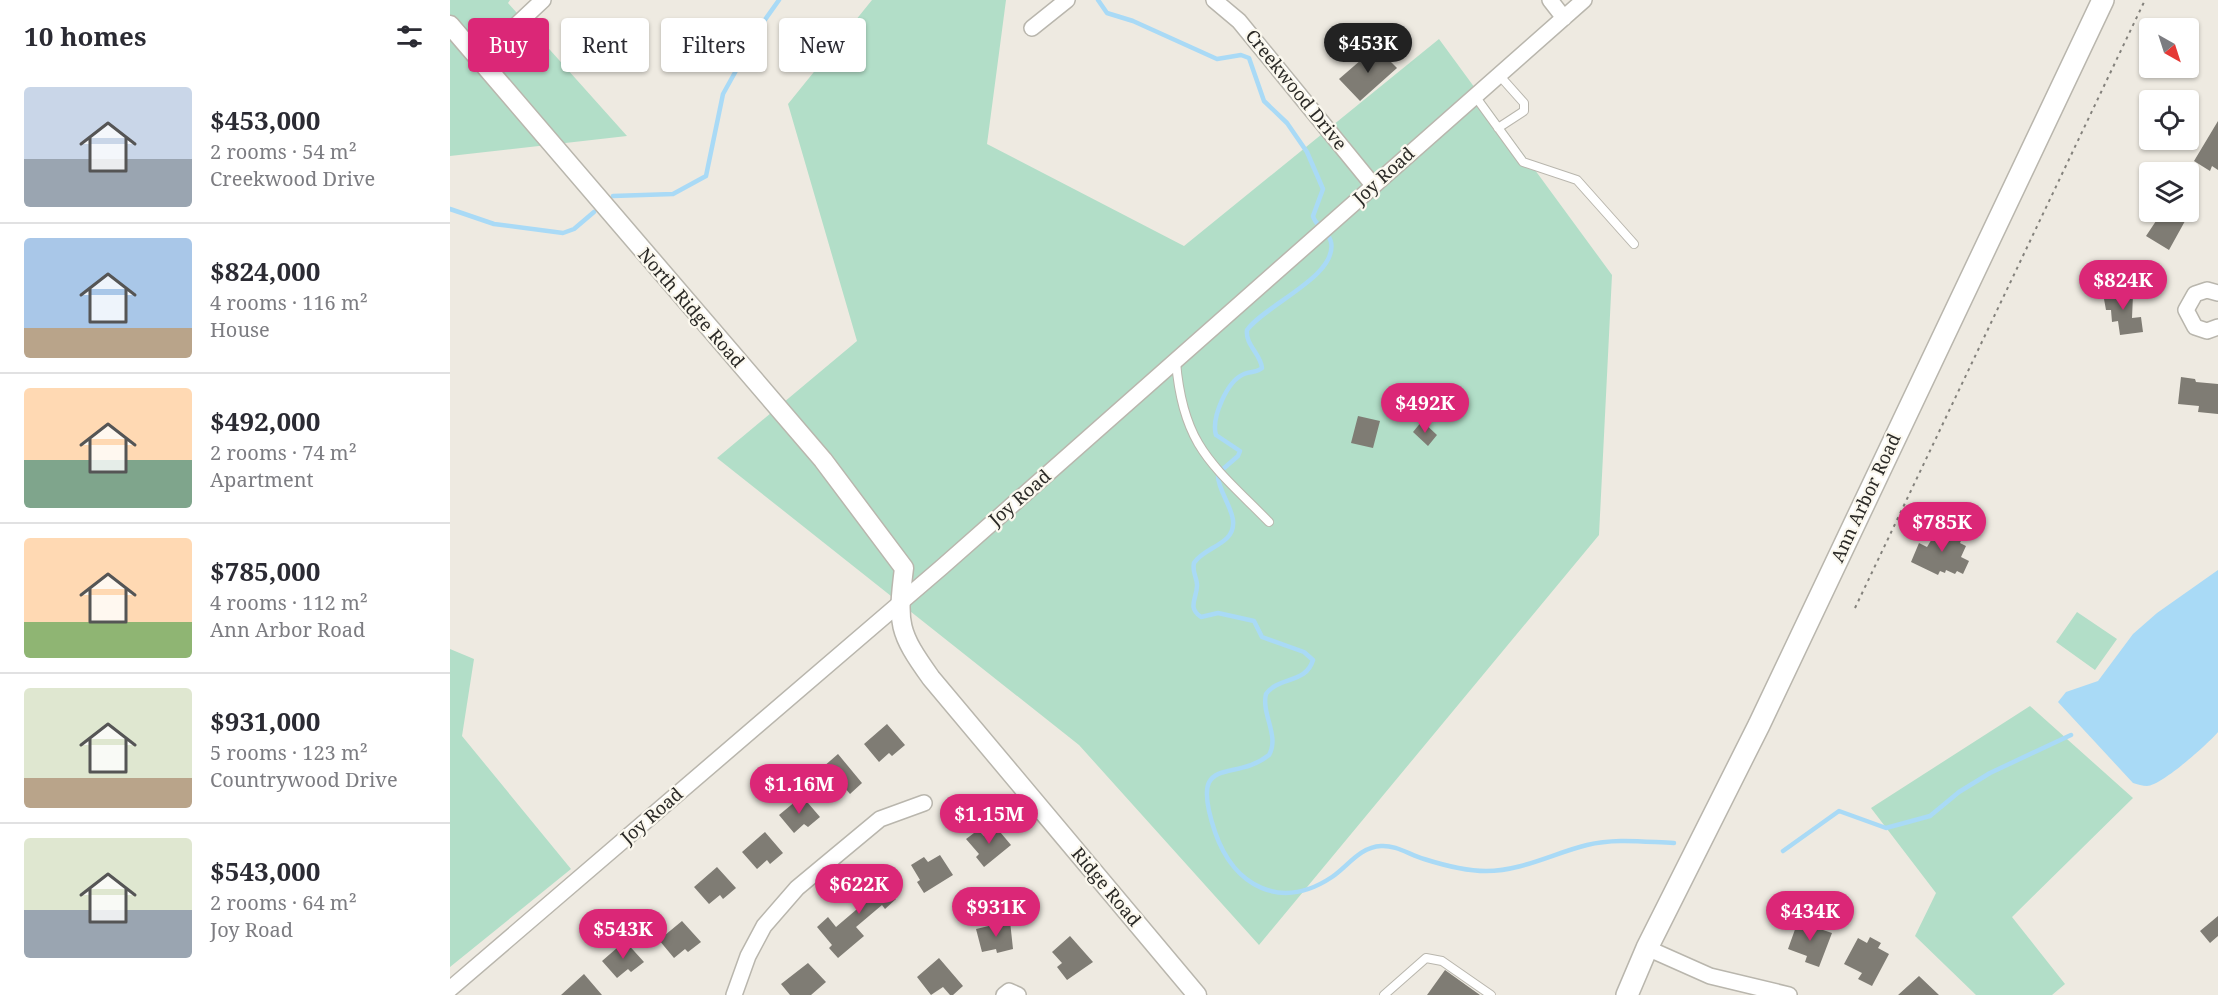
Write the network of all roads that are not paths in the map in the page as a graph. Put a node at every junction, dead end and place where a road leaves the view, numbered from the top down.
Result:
1 (543, 0) edge
2 (1067, 0) edge
3 (1214, 0) edge
4 (1550, 0) edge
5 (1584, 0) edge
6 (2103, 0) edge
7 (524, 18) edge
8 (1564, 18) junction
9 (450, 25) edge
10 (1032, 28) dead end
11 (468, 47) edge
12 (489, 72) edge
13 (1499, 75) junction
14 (1475, 96) junction
15 (1498, 128) junction
16 (1374, 185) junction
17 (1634, 244) dead end
18 (2218, 294) edge
19 (2218, 327) edge
20 (1176, 362) junction
21 (1269, 522) dead end
22 (900, 603) junction
23 (924, 803) dead end
24 (1647, 948) junction
25 (450, 989) edge
26 (734, 995) edge
27 (1004, 995) edge
28 (1018, 995) edge
29 (1197, 995) edge
30 (1384, 995) edge
31 (1491, 995) edge
32 (1627, 995) edge
33 (1789, 995) edge

1 - 7 street
2 - 10 street
3 - 16 street, Creekwood Drive
4 - 8 street
5 - 8 street, Joy Road
6 - 24 main road, Ann Arbor Road
8 - 13 street, Joy Road
9 - 11 street, North Ridge Road
12 - 22 street, North Ridge Road
13 - 14 street, Joy Road
13 - 15 lane
14 - 15 lane
14 - 16 street, Joy Road
15 - 17 lane
16 - 20 street, Joy Road
18 - 19 street
20 - 21 lane
20 - 22 street, Joy Road
22 - 25 street, Joy Road
22 - 29 street, Ridge Road
23 - 26 street
24 - 32 main road, Ann Arbor Road
24 - 33 street
27 - 28 street
30 - 31 lane

